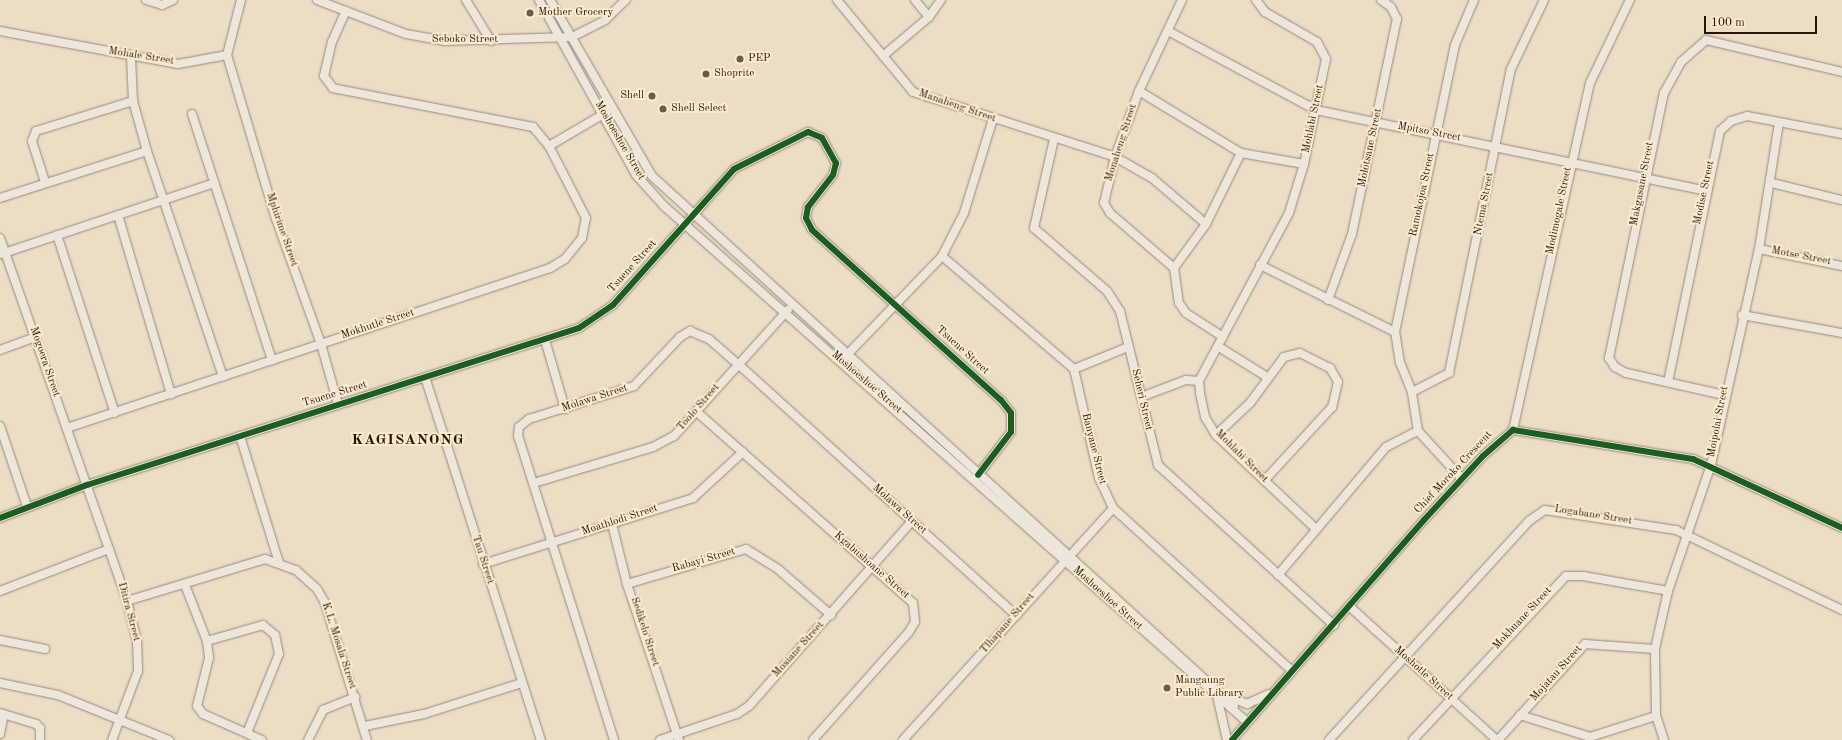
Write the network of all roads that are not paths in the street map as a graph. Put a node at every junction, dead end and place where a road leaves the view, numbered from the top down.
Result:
1 (146, 0) edge
2 (173, 0) edge
3 (241, 0) edge
4 (317, 0) edge
5 (466, 0) edge
6 (539, 0) edge
7 (550, 0) edge
8 (626, 0) edge
9 (837, 0) edge
10 (915, 0) edge
11 (941, 0) edge
12 (1182, 0) edge
13 (1256, 0) edge
14 (1381, 0) edge
15 (1474, 0) edge
16 (1544, 0) edge
17 (1630, 0) edge
18 (346, 11) junction
19 (929, 17) junction
20 (0, 30) edge
21 (1168, 31) junction
22 (572, 37) junction
23 (560, 38) junction
24 (491, 41) junction
25 (227, 54) junction
26 (131, 56) junction
27 (883, 56) junction
28 (1842, 72) edge
29 (1140, 91) junction
30 (133, 101) junction
31 (613, 108) junction
32 (1316, 110) junction
33 (192, 114) dead end
34 (603, 114) junction
35 (993, 120) junction
36 (1377, 123) junction
37 (1780, 123) junction
38 (1436, 134) junction
39 (1842, 134) edge
40 (1054, 138) junction
41 (549, 146) junction
42 (1496, 146) junction
43 (147, 151) junction
44 (1241, 153) junction
45 (1115, 157) junction
46 (1571, 162) junction
47 (1304, 164) junction
48 (1645, 177) junction
49 (45, 182) junction
50 (1772, 183) junction
51 (215, 184) junction
52 (1706, 191) junction
53 (0, 198) edge
54 (164, 200) junction
55 (1842, 200) edge
56 (118, 215) junction
57 (691, 216) junction
58 (1206, 224) junction
59 (684, 225) junction
60 (57, 235) junction
61 (0, 238) edge
62 (1759, 249) junction
63 (3, 253) edge
64 (942, 256) junction
65 (1260, 265) junction
66 (1842, 266) edge
67 (1174, 268) junction
68 (1328, 300) junction
69 (894, 303) junction
70 (792, 306) junction
71 (785, 313) junction
72 (1742, 315) junction
73 (1395, 332) junction
74 (1842, 333) edge
75 (35, 337) junction
76 (1223, 337) junction
77 (544, 340) junction
78 (321, 344) junction
79 (1128, 347) junction
80 (1219, 347) junction
81 (0, 350) edge
82 (844, 358) junction
83 (272, 360) junction
84 (738, 364) junction
85 (1074, 369) junction
86 (223, 377) junction
87 (1267, 377) junction
88 (426, 380) junction
89 (1199, 381) junction
90 (1668, 382) junction
91 (1412, 392) junction
92 (171, 394) junction
93 (1724, 395) junction
94 (1141, 397) junction
95 (338, 404) junction
96 (565, 409) junction
97 (115, 412) junction
98 (697, 412) junction
99 (0, 426) edge
100 (67, 428) junction
101 (1513, 430) junction
102 (1418, 431) junction
103 (1216, 435) junction
104 (240, 436) junction
105 (743, 452) junction
106 (1711, 465) junction
107 (978, 475) junction
108 (1462, 479) junction
109 (1264, 481) junction
110 (534, 483) junction
111 (87, 485) junction
112 (27, 506) junction
113 (1112, 508) junction
114 (0, 518) edge
115 (911, 522) junction
116 (612, 524) junction
117 (1314, 527) junction
118 (1842, 528) edge
119 (1687, 537) junction
120 (553, 543) junction
121 (109, 549) junction
122 (1066, 557) junction
123 (279, 563) junction
124 (483, 564) junction
125 (871, 567) junction
126 (1278, 575) junction
127 (627, 584) junction
128 (185, 585) junction
129 (0, 591) edge
130 (1668, 591) junction
131 (127, 601) junction
132 (1349, 606) junction
133 (1842, 610) edge
134 (831, 615) junction
135 (1016, 615) junction
136 (1334, 625) junction
137 (0, 640) edge
138 (207, 641) junction
139 (45, 648) dead end
140 (1655, 649) junction
141 (1404, 657) junction
142 (1292, 671) junction
143 (0, 683) edge
144 (522, 683) junction
145 (1277, 688) junction
146 (1217, 693) junction
147 (355, 697) junction
148 (1450, 699) junction
149 (2, 713) edge
150 (1520, 715) junction
151 (1656, 716) junction
152 (122, 719) junction
153 (1248, 721) junction
154 (365, 726) junction
155 (247, 733) junction
156 (0, 734) edge
157 (678, 737) edge
158 (1591, 738) edge
159 (40, 740) edge
160 (112, 740) edge
161 (169, 740) edge
162 (262, 740) edge
163 (308, 740) edge
164 (367, 740) edge
165 (541, 740) edge
166 (614, 740) edge
167 (660, 740) edge
168 (812, 740) edge
169 (903, 740) edge
170 (1227, 740) edge
171 (1232, 740) edge
172 (1329, 740) edge
173 (1413, 740) edge
174 (1497, 740) edge
175 (1664, 740) edge

1 - 2 street
3 - 25 street
4 - 18 street, Seboko Street
5 - 24 street
6 - 23 street, Moshoeshoe Street
7 - 22 street, Moshoeshoe Street
8 - 22 street
9 - 27 street, Manaheng Street
10 - 19 street
11 - 19 street
12 - 21 street, Monaheng Street
13 - 32 street, Mohlabi Street
14 - 36 street, Molotsane Street
15 - 38 street, Ramokojoa Street
16 - 42 street, Ntema Street
17 - 46 street, Modimogale Street
18 - 24 street, Seboko Street
18 - 41 street, Mokhutle Street
19 - 27 street
20 - 26 street, Mohale Street
21 - 29 street, Monaheng Street
21 - 32 street, Mpitso Street
22 - 23 street, Seboko Street
22 - 31 street, Moshoeshoe Street
23 - 24 street, Seboko Street
23 - 34 street, Moshoeshoe Street
25 - 26 street, Mohale Street
25 - 78 street, Mphirime Street
26 - 30 street
27 - 35 street, Manaheng Street
28 - 48 street, Makgasane Street
29 - 44 street
29 - 45 street, Monaheng Street
30 - 43 street
30 - 49 street
31 - 34 street
31 - 57 street, Moshoeshoe Street
32 - 36 street, Mpitso Street
32 - 47 street, Mohlabi Street
33 - 51 street
34 - 41 street
34 - 59 street, Moshoeshoe Street
35 - 40 street, Manaheng Street
35 - 64 street
36 - 38 street, Mpitso Street
36 - 68 street, Molotsane Street
37 - 39 street, Modise Street
37 - 50 street, Moipolai Street
37 - 52 street, Modise Street
38 - 42 street, Mpitso Street
38 - 73 street, Ramokojoa Street
40 - 45 street, Manaheng Street
40 - 79 street, Seheri Street
41 - 78 street, Mokhutle Street
42 - 46 street, Mpitso Street
42 - 91 street, Ntema Street
43 - 49 street
43 - 54 street
44 - 47 street
44 - 58 street
45 - 58 street, Manaheng Street
45 - 67 street, Monaheng Street
46 - 48 street, Mpitso Street
46 - 101 street, Modimogale Street
47 - 65 street, Mohlabi Street
48 - 52 street, Mpitso Street
48 - 90 street, Makgasane Street
49 - 53 street
50 - 55 street
50 - 62 street, Moipolai Street
51 - 54 street
51 - 83 street
52 - 90 street, Modise Street
54 - 56 street
54 - 86 street
56 - 60 street
56 - 92 street
57 - 59 street, Tsuene Street
57 - 69 street, Tsuene Street
57 - 70 street, Moshoeshoe Street
58 - 67 street
59 - 71 street, Moshoeshoe Street
59 - 77 street, Tsuene Street
60 - 63 street
60 - 97 street
61 - 63 street, Mogoera Street
62 - 66 street, Motse Street
62 - 72 street, Moipolai Street
63 - 75 street, Mogoera Street
64 - 69 street
64 - 85 street
65 - 68 street
65 - 76 street, Mohlabi Street
67 - 76 street
68 - 73 street
69 - 82 street
69 - 107 street, Tsuene Street
70 - 71 street, Toolo Street
70 - 82 street, Moshoeshoe Street
71 - 82 street, Moshoeshoe Street
71 - 84 street, Toolo Street
72 - 74 street
72 - 93 street, Moipolai Street
73 - 91 street, Ramokojoa Street
75 - 81 street
75 - 100 street, Mogoera Street
76 - 80 street, Mohlabi Street
77 - 88 street, Tsuene Street
77 - 96 street
78 - 83 street, Mokhutle Street
78 - 95 street, Mphirime Street
79 - 85 street
79 - 94 street, Seheri Street
80 - 87 street
80 - 89 street, Mohlabi Street
82 - 107 street, Moshoeshoe Street
82 - 122 street, Moshoeshoe Street
83 - 86 street, Mokhutle Street
84 - 96 street, Molawa Street
84 - 98 street, Toolo Street
84 - 115 street, Molawa Street
85 - 113 street, Banyane Street
86 - 92 street, Mokhutle Street
87 - 103 street
87 - 109 street
88 - 95 street, Tsuene Street
88 - 124 street, Tau Street
89 - 94 street
89 - 103 street, Mohlabi Street
90 - 93 street, Makgasane Street
91 - 102 street
92 - 97 street, Mokhutle Street
93 - 106 street, Moipolai Street
94 - 126 street, Seheri Street
95 - 104 street, Tsuene Street
96 - 110 street, Molawa Street
97 - 100 street, Mokhutle Street
98 - 105 street, Kgabushoane Street
98 - 110 street, Toolo Street
99 - 112 street
100 - 111 street, Mogoera Street
101 - 106 street
101 - 108 street, Chief Moroko Crescent
102 - 108 street
102 - 117 street
103 - 109 street, Mohlabi Street
104 - 111 street, Tsuene Street
104 - 123 street
105 - 116 street, Moathlodi Street
105 - 125 street, Kgabushoane Street
106 - 118 street
106 - 119 street, Moipolai Street
107 - 122 street, Moshoeshoe Street
108 - 132 street, Chief Moroko Crescent
109 - 117 street, Mohlabi Street
110 - 120 street, Molawa Street
111 - 112 street, Tsuene Street
111 - 121 street, Ditira Street
112 - 114 street, Tsuene Street
113 - 122 street, Tlhapane Street
113 - 142 street, Banyane Street
115 - 125 street, Mosiane Street
115 - 135 street, Molawa Street
116 - 120 street, Moathlodi Street
116 - 127 street, Sedikelo Street
117 - 126 street
119 - 130 street, Moipolai Street
119 - 133 street, Logabane Street
119 - 141 street, Logabane Street
120 - 124 street, Moathlodi Street
120 - 166 street, Molawa Street
121 - 129 street
121 - 131 street, Ditira Street
122 - 135 street, Tlhapane Street
122 - 146 street, Moshoeshoe Street
123 - 128 street, K.L. Mosala Street
123 - 147 street, K.L. Mosala Street
124 - 144 street, Tau Street
125 - 134 street, Mosiane Street
125 - 168 street, Kgabushoane Street
126 - 136 street, Seheri Street
127 - 134 street, Rabayi Street
127 - 157 street, Sedikelo Street
128 - 131 street, K.L. Mosala Street
128 - 138 street
130 - 140 street, Moipolai Street
130 - 148 street, Mokhuane Street
131 - 152 street, Ditira Street
132 - 136 street, Chief Moroko Crescent
132 - 141 street, Moshotle Street
134 - 157 street, Mosiane Street
135 - 169 street, Tlhapane Street
136 - 142 street, Chief Moroko Crescent
137 - 139 street
138 - 155 street
138 - 155 street
140 - 150 street, Mojatau Street
140 - 151 street, Moipolai Street
141 - 148 street, Moshotle Street
141 - 172 street, Logabane Street
142 - 145 street, Chief Moroko Crescent
143 - 152 street
144 - 154 street
144 - 165 street, Tau Street
145 - 146 street
145 - 153 street, Chief Moroko Crescent
146 - 153 street, Moshoeshoe Street
146 - 170 street
147 - 154 street, K.L. Mosala Street
147 - 163 street
148 - 173 street, Mokhuane Street
148 - 174 street, Moshotle Street
149 - 156 street
149 - 159 street
150 - 158 street
150 - 174 street, Mojatau Street
151 - 158 street
151 - 175 street, Moipolai Street
152 - 160 street, Ditira Street
152 - 161 street
153 - 171 street, Chief Moroko Crescent
154 - 164 street, K.L. Mosala Street
155 - 162 street
157 - 167 street, Mosiane Street

